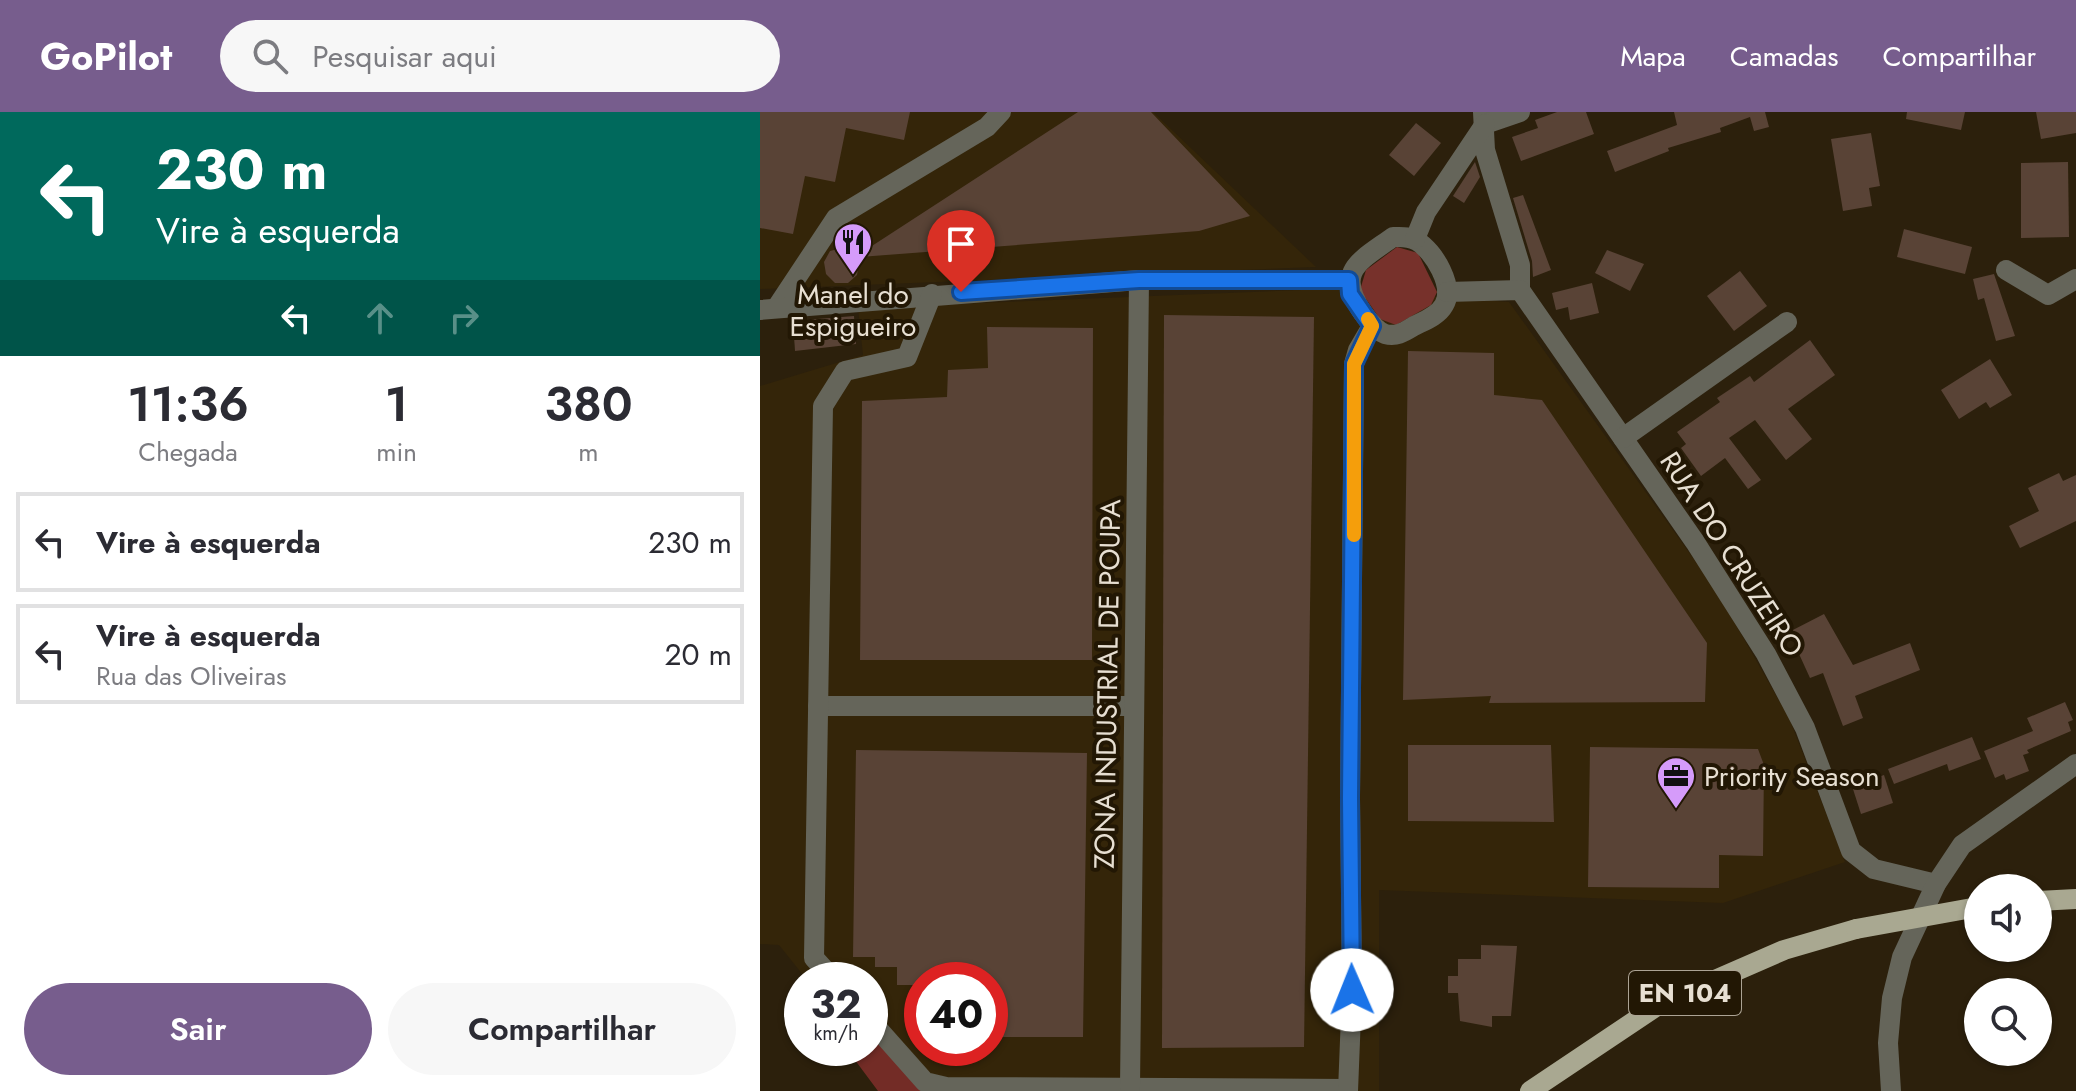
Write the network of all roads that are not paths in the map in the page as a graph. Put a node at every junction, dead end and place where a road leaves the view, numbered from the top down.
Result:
1 (1001, 112) edge
2 (1520, 112) edge
3 (1484, 118) edge
4 (1415, 239) junction
5 (2006, 270) dead end
6 (2076, 279) edge
7 (1139, 280) junction
8 (1349, 280) junction
9 (1520, 290) junction
10 (1447, 292) junction
11 (932, 294) junction
12 (769, 308) edge
13 (1787, 322) dead end
14 (1372, 326) junction
15 (1623, 438) junction
16 (818, 706) junction
17 (1134, 706) junction
18 (2076, 764) edge
19 (1936, 884) junction
20 (2076, 899) edge
21 (2052, 900) edge
22 (1964, 909) edge
23 (818, 962) edge
24 (888, 1040) edge
25 (1130, 1087) junction
26 (1348, 1090) edge
27 (1530, 1091) edge
28 (1891, 1091) edge

1 - 12 street
2 - 3 street
3 - 4 street
3 - 9 street
4 - 8 street
4 - 10 street
5 - 6 street
7 - 8 street
7 - 11 street
7 - 17 street, ZONA INDUSTRIAL DE POUPA
8 - 14 street
9 - 10 street
9 - 15 street, RUA DO CRUZEIRO
10 - 14 street
11 - 12 street
11 - 16 street
13 - 15 street
14 - 26 street
15 - 19 street, RUA DO CRUZEIRO
16 - 17 street
16 - 23 street
17 - 25 street, ZONA INDUSTRIAL DE POUPA
18 - 19 street
19 - 28 street
20 - 21 main road
22 - 27 main road, EN 104, bridge
24 - 25 street
25 - 26 street

